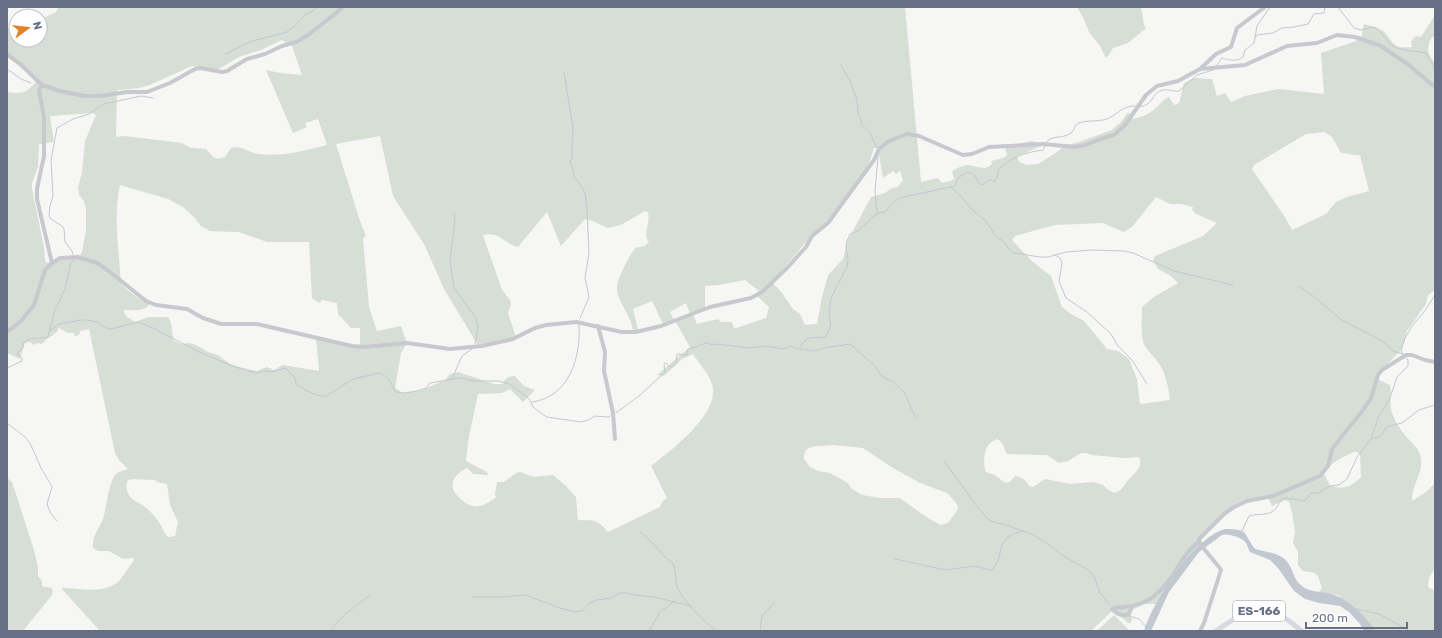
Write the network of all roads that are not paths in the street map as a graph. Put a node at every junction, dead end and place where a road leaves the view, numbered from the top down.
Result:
1 (342, 7) edge
2 (1265, 7) edge
3 (7, 54) edge
4 (1200, 69) junction
5 (42, 85) junction
6 (1435, 86) edge
7 (52, 263) junction
8 (598, 326) junction
9 (7, 332) edge
10 (1435, 362) edge
11 (616, 439) dead end
12 (1200, 543) junction
13 (1132, 606) dead end
14 (1200, 631) edge
15 (1216, 631) edge
16 (1302, 631) edge

1 - 5 street
2 - 4 street
3 - 5 street
4 - 6 street
4 - 8 street
5 - 7 street
7 - 8 street
7 - 9 street
8 - 11 street
10 - 12 street
12 - 13 street
12 - 14 street
15 - 16 main road, ES-166

